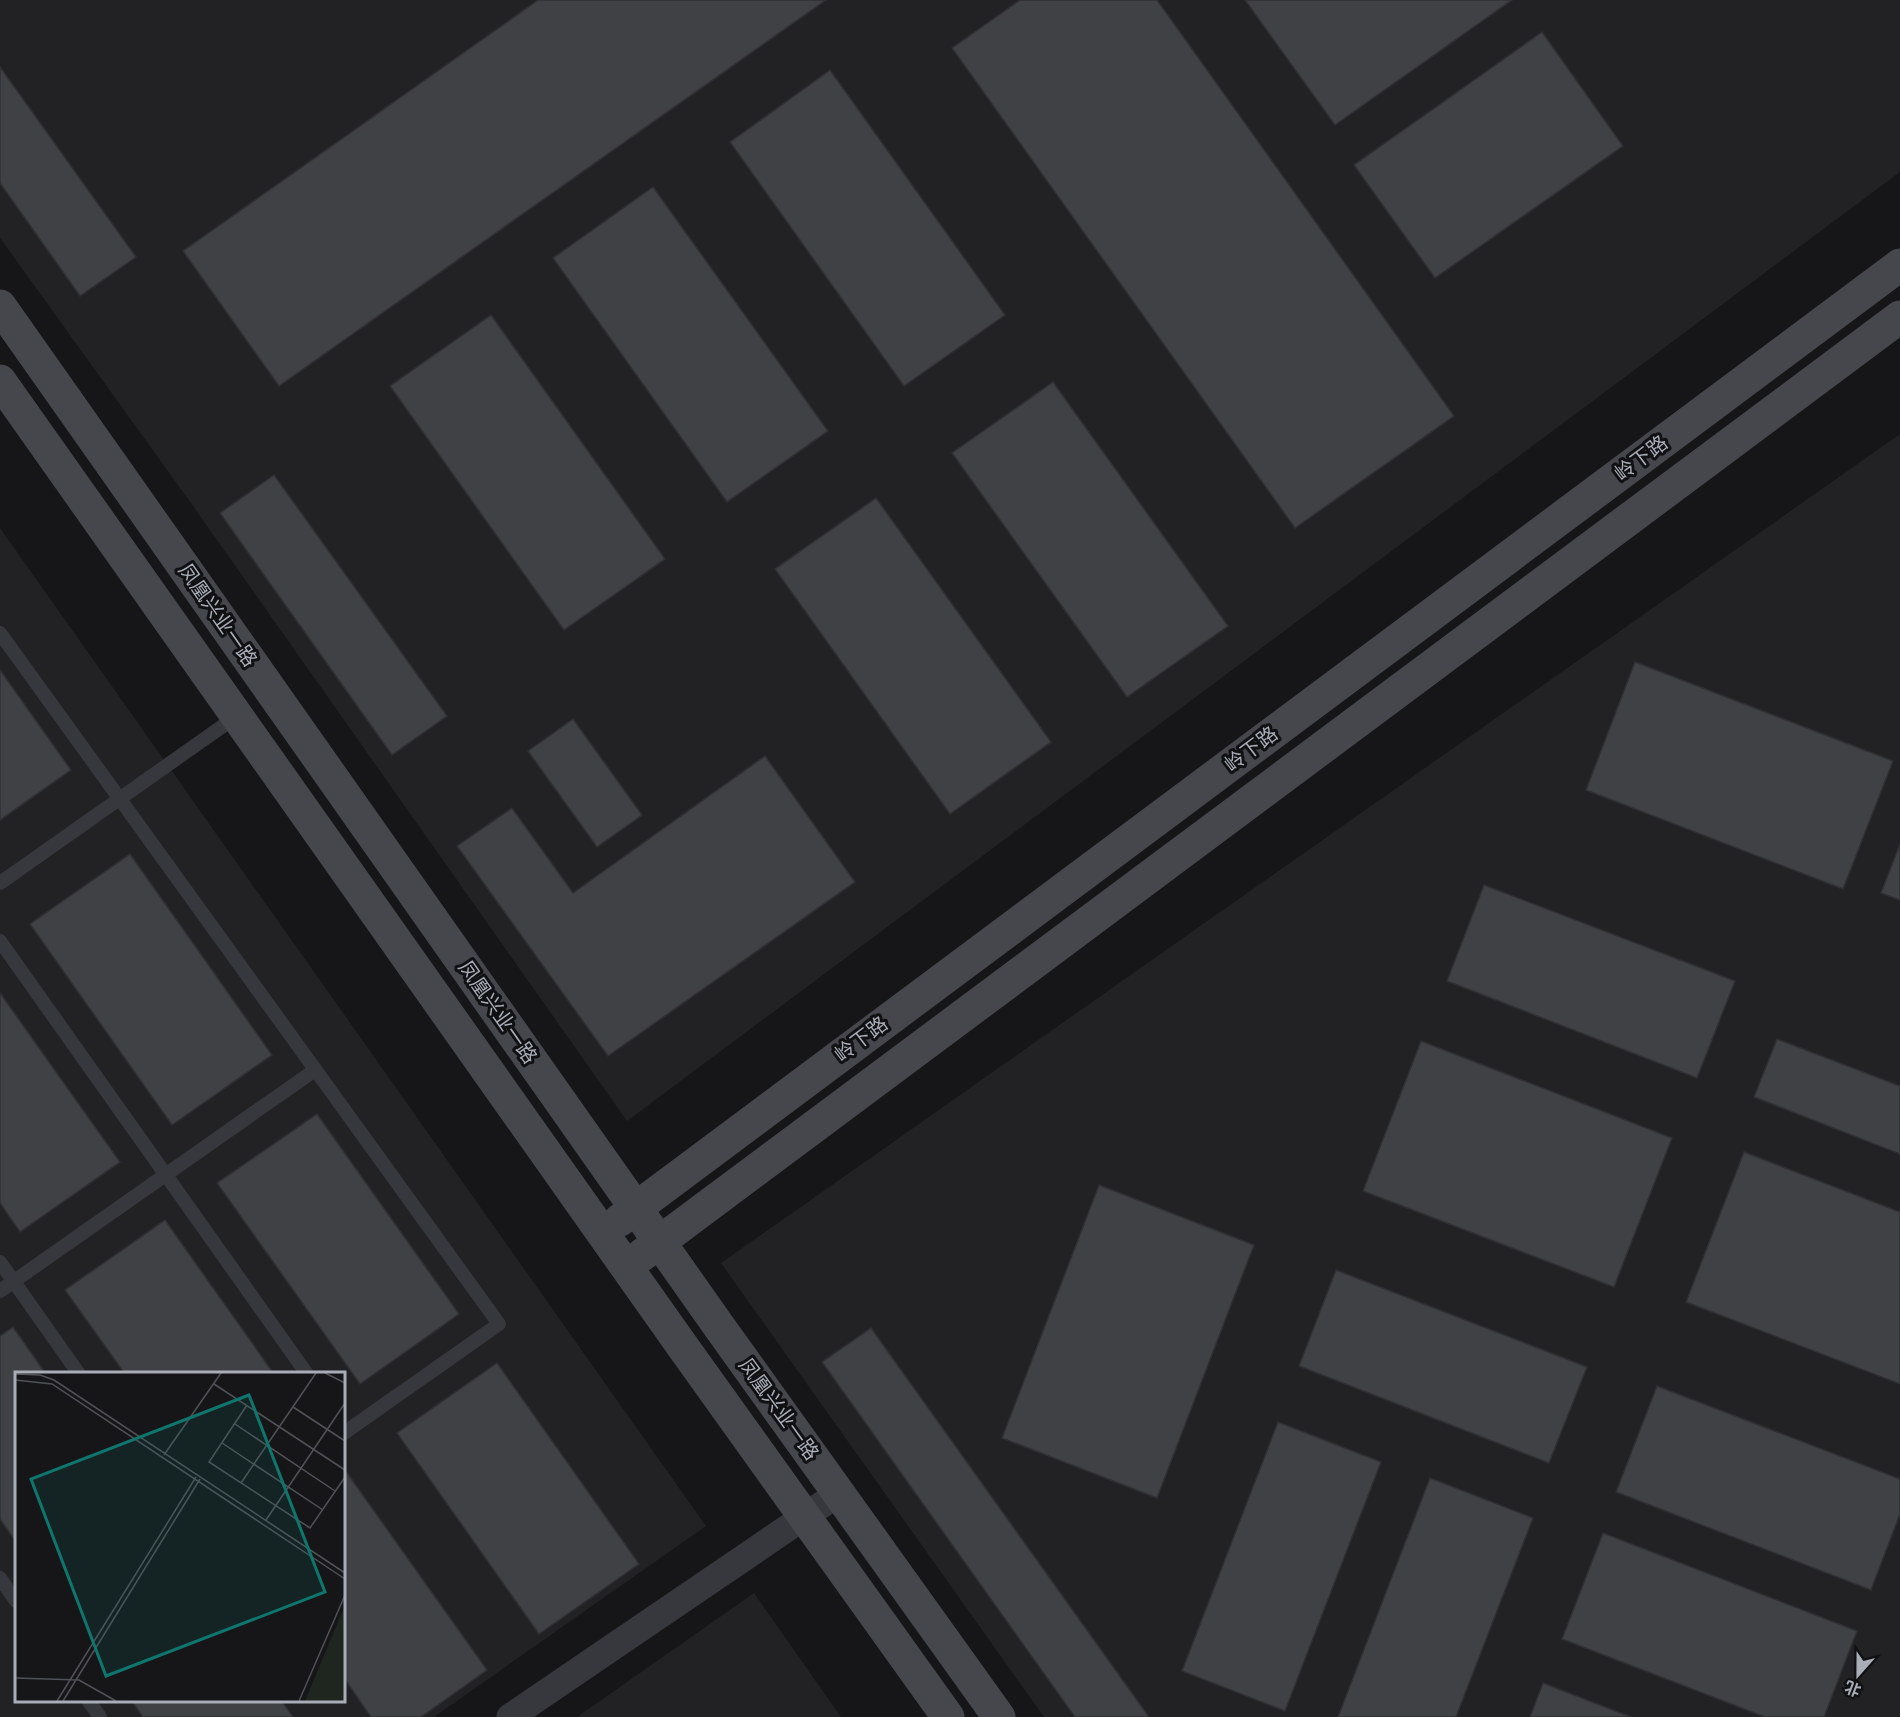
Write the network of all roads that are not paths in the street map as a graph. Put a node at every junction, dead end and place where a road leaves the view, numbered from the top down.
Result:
1 (1900, 265) edge
2 (0, 306) edge
3 (1900, 317) edge
4 (0, 381) edge
5 (0, 633) edge
6 (237, 716) junction
7 (120, 799) junction
8 (0, 883) edge
9 (0, 941) edge
10 (315, 1070) junction
11 (166, 1174) junction
12 (636, 1208) junction
13 (602, 1233) junction
14 (659, 1241) junction
15 (0, 1262) edge
16 (626, 1267) junction
17 (14, 1281) junction
18 (0, 1291) edge
19 (78, 1372) edge
20 (306, 1372) edge
21 (345, 1429) edge
22 (839, 1493) junction
23 (805, 1517) junction
24 (0, 1578) edge
25 (15, 1600) edge
26 (89, 1702) edge
27 (100, 1717) edge
28 (510, 1717) edge
29 (948, 1717) edge
30 (999, 1717) edge

1 - 12 street, 岭下路
2 - 12 street, 凤凰兴业一路
3 - 14 street, 岭下路
4 - 6 street
5 - 7 lane
6 - 7 lane
6 - 13 street
7 - 8 lane
7 - 10 lane
9 - 11 lane
10 - 11 lane
10 - 21 lane
11 - 17 lane
11 - 20 lane
12 - 13 street, 岭下路
12 - 14 street, 凤凰兴业一路
13 - 16 street
14 - 16 street, 岭下路
14 - 22 street, 凤凰兴业一路
15 - 17 lane
16 - 23 street
17 - 18 lane
17 - 19 lane
22 - 23 street
22 - 30 street, 凤凰兴业一路
23 - 28 street
23 - 29 street
24 - 25 lane
26 - 27 lane

